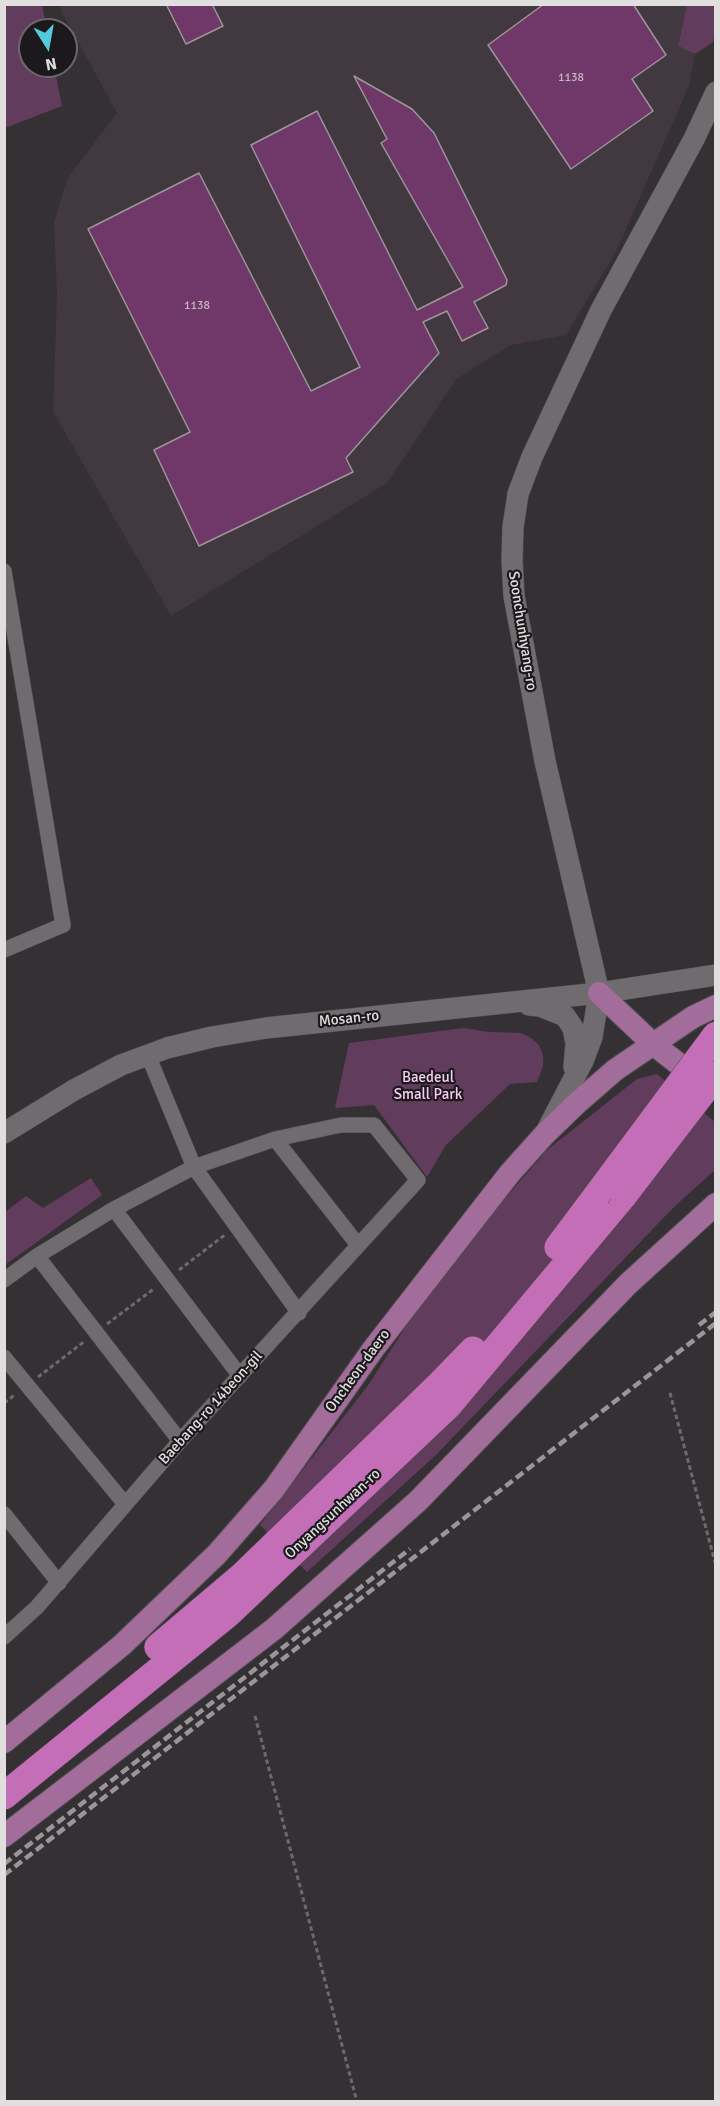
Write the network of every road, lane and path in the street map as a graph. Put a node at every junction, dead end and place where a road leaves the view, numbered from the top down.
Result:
1 (716, 92) edge
2 (4, 571) edge
3 (4, 950) edge
4 (716, 975) edge
5 (599, 993) junction
6 (510, 1003) junction
7 (716, 1006) edge
8 (716, 1035) edge
9 (653, 1044) junction
10 (148, 1055) junction
11 (716, 1075) edge
12 (567, 1089) junction
13 (716, 1092) edge
14 (4, 1133) edge
15 (545, 1134) junction
16 (275, 1139) junction
17 (194, 1167) junction
18 (716, 1204) edge
19 (114, 1209) junction
20 (236, 1226) junction
21 (358, 1245) junction
22 (38, 1256) junction
23 (167, 1279) junction
24 (4, 1280) edge
25 (299, 1313) junction
26 (97, 1332) junction
27 (4, 1357) edge
28 (240, 1376) junction
29 (28, 1385) junction
30 (670, 1394) dead end
31 (4, 1403) edge
32 (180, 1441) junction
33 (125, 1504) junction
34 (4, 1514) edge
35 (716, 1566) edge
36 (59, 1583) junction
37 (4, 1636) edge
38 (255, 1716) dead end
39 (4, 1742) edge
40 (4, 1773) edge
41 (4, 1796) edge
42 (4, 1836) edge
43 (357, 2102) edge

1 - 5 street, Soonchunhyang-ro
2 - 3 street
4 - 5 street, Mosan-ro
5 - 6 street, Mosan-ro
5 - 9 main road
5 - 12 street
6 - 10 street, Mosan-ro
6 - 12 street
7 - 9 main road, Oncheon-daero
8 - 40 highway, Onyangsunhwan-ro, bridge
9 - 13 main road
9 - 15 main road, Oncheon-daero
10 - 14 street, Mosan-ro
10 - 17 street
11 - 41 highway, Onyangsunhwan-ro, bridge
12 - 15 street
15 - 39 main road, Oncheon-daero
16 - 17 street
16 - 21 street
16 - 21 street, Baebang-ro 14beon-gil
17 - 19 street
17 - 20 street
18 - 42 main road
19 - 22 street
19 - 23 street
20 - 23 path
20 - 25 street
21 - 25 street, Baebang-ro 14beon-gil
22 - 24 street
22 - 26 street
23 - 26 path
23 - 28 street
25 - 28 street, Baebang-ro 14beon-gil
26 - 29 path
26 - 32 street
27 - 29 street
28 - 32 street, Baebang-ro 14beon-gil
29 - 31 path
29 - 33 street
30 - 35 path
32 - 33 street, Baebang-ro 14beon-gil
33 - 36 street, Baebang-ro 14beon-gil
34 - 36 street
36 - 37 street, Baebang-ro 14beon-gil
38 - 43 path

